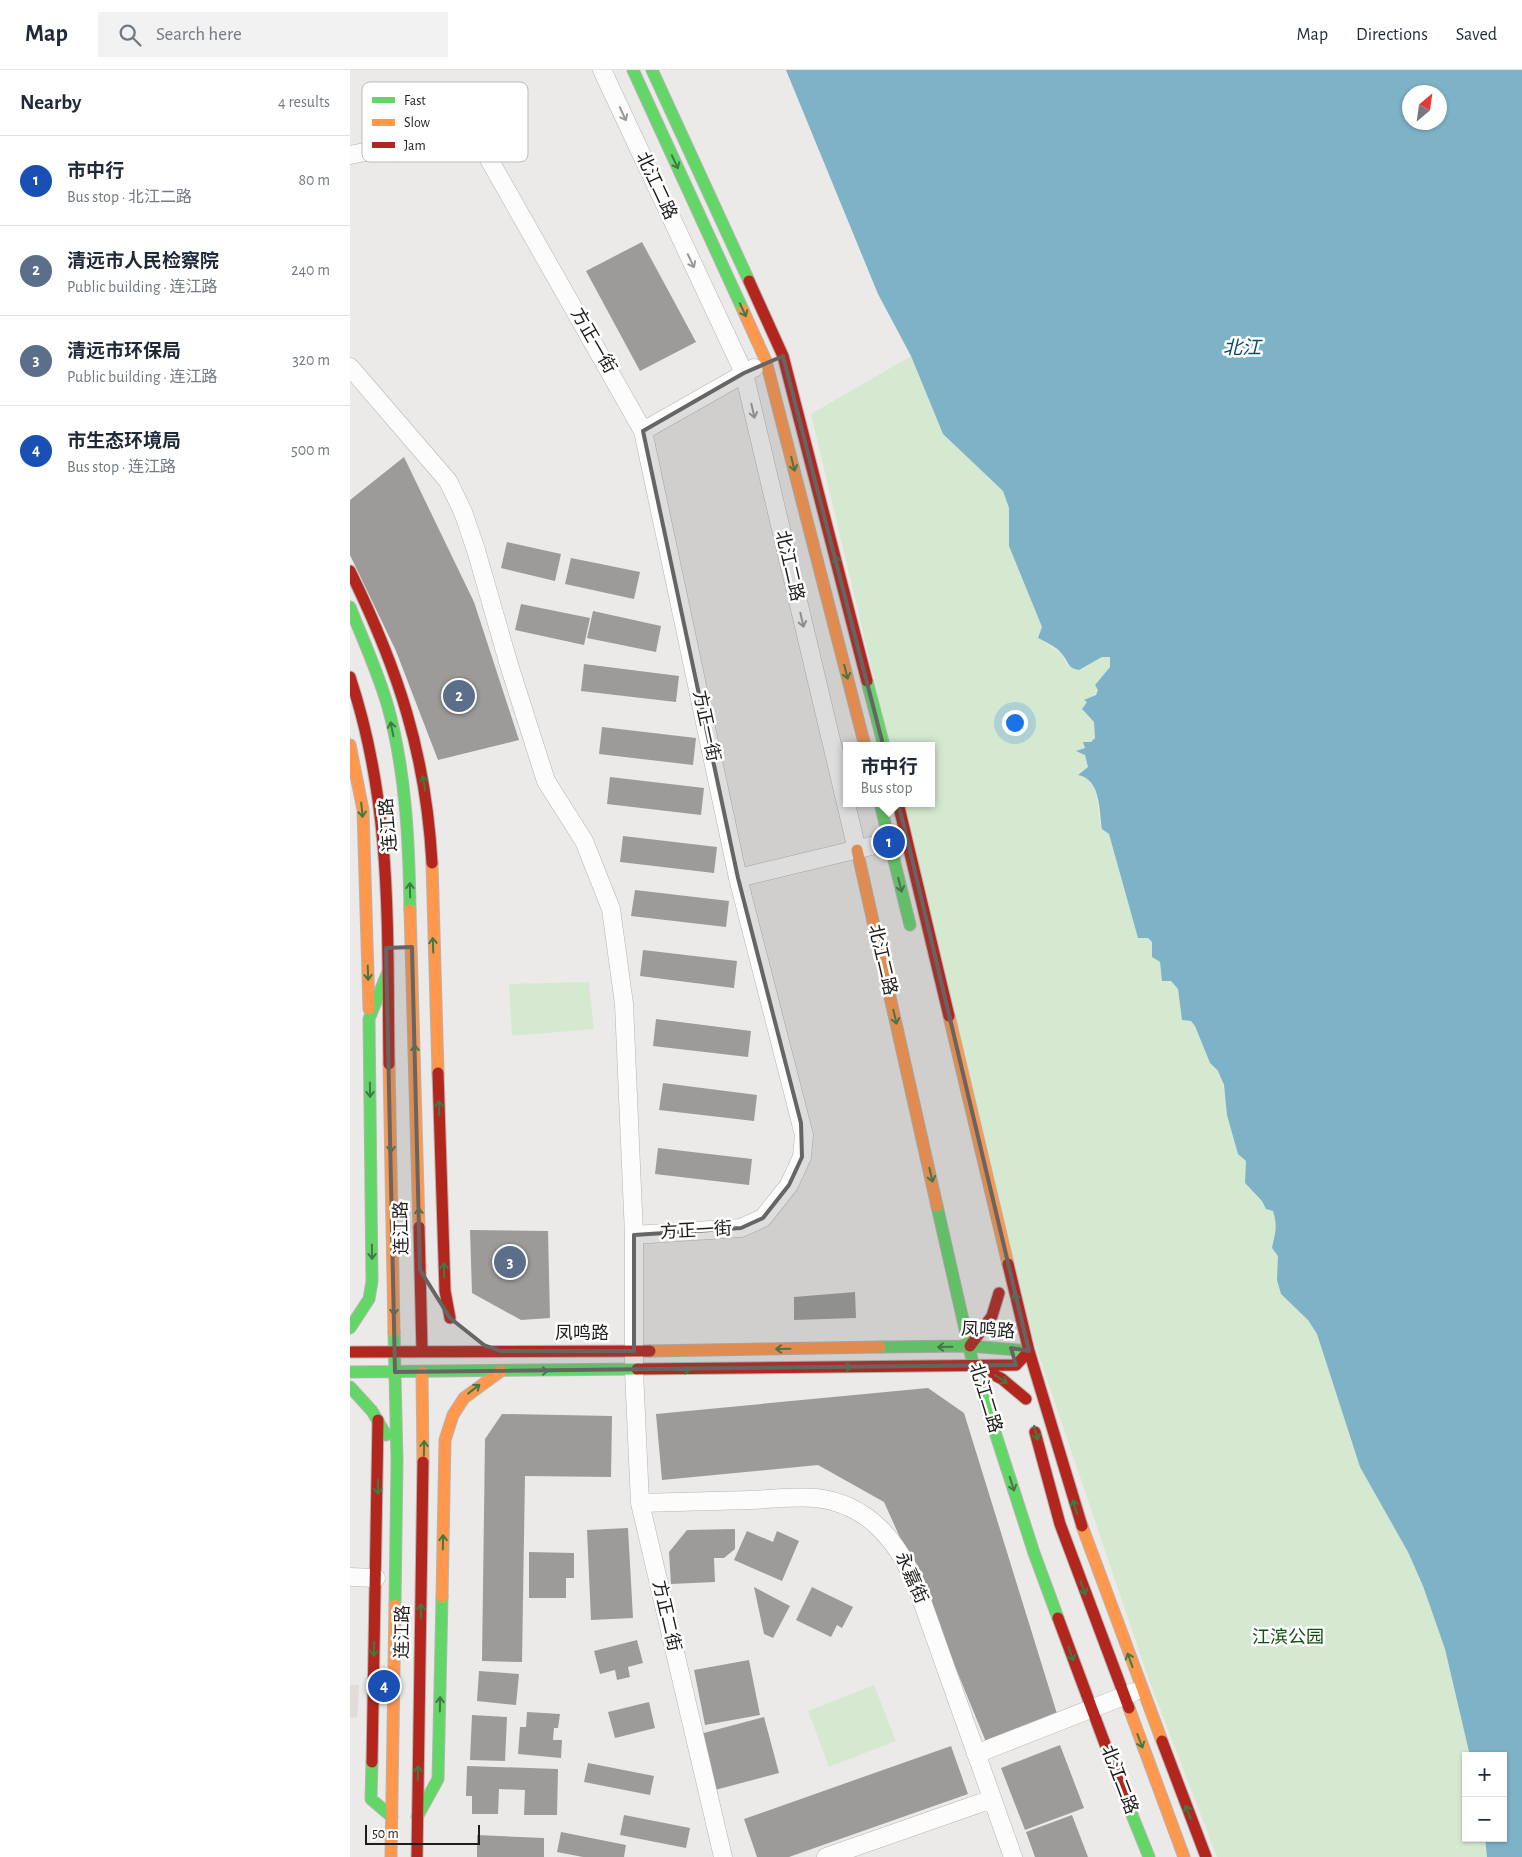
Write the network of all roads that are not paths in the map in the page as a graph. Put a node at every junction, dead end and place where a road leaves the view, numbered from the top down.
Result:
1 (602, 70) edge
2 (633, 70) edge
3 (652, 70) edge
4 (491, 162) edge
5 (783, 356) junction
6 (766, 361) junction
7 (350, 367) edge
8 (744, 373) junction
9 (643, 431) junction
10 (350, 571) edge
11 (350, 607) edge
12 (350, 677) edge
13 (864, 742) edge
14 (883, 742) edge
15 (350, 745) edge
16 (843, 791) edge
17 (847, 807) edge
18 (881, 807) edge
19 (899, 807) edge
20 (907, 838) junction
21 (890, 842) junction
22 (857, 850) junction
23 (738, 878) junction
24 (913, 938) dead end
25 (359, 947) edge
26 (412, 947) junction
27 (386, 948) junction
28 (387, 974) junction
29 (369, 1019) junction
30 (634, 1235) junction
31 (420, 1270) junction
32 (1005, 1320) dead end
33 (350, 1328) edge
34 (478, 1341) dead end
35 (1010, 1343) junction
36 (970, 1346) junction
37 (394, 1351) junction
38 (422, 1351) junction
39 (500, 1351) junction
40 (634, 1351) junction
41 (1029, 1351) junction
42 (350, 1352) edge
43 (973, 1364) junction
44 (501, 1371) junction
45 (634, 1371) junction
46 (350, 1372) edge
47 (395, 1372) junction
48 (422, 1372) junction
49 (1019, 1374) junction
50 (350, 1387) edge
51 (1029, 1408) junction
52 (378, 1420) junction
53 (397, 1461) junction
54 (640, 1504) junction
55 (350, 1577) edge
56 (376, 1578) junction
57 (1141, 1689) junction
58 (1123, 1696) junction
59 (1091, 1710) junction
60 (976, 1754) junction
61 (992, 1799) junction
62 (392, 1817) junction
63 (417, 1817) junction
64 (392, 1857) edge
65 (417, 1857) edge
66 (723, 1857) edge
67 (826, 1857) edge
68 (1013, 1857) edge
69 (1149, 1857) edge
70 (1184, 1857) edge
71 (1206, 1857) edge

1 -> 8 street, 北江二路
2 -> 6 main road, 北江二路
3 - 5 main road
4 - 9 street, 方正一街
5 - 6 street
14 -> 5 main road
6 - 8 street
6 -> 13 main road, 北江二路
7 - 30 street, 方正一街
8 - 9 street
8 -> 16 street, 北江二路
9 - 23 street, 方正一街
31 -> 10 main road
26 -> 11 main road, 连江路
12 - 27 main road, 连江路
15 -> 25 main road, 连江路
17 -> 22 street, 北江二路
18 - 21 main road, 北江二路
19 - 20 main road
20 - 21 street
41 -> 20 main road
21 - 22 street
21 -> 24 main road, 北江二路
22 - 23 street
22 -> 36 main road, 北江二路
23 - 30 street, 方正一街
25 - 27 street
25 -> 29 main road, 连江路
26 - 27 street
31 -> 26 main road, 连江路
27 - 28 main road, 连江路
28 - 29 main road
28 -> 37 main road, 连江路
29 -> 33 main road, 连江路
30 - 40 street, 方正一街
31 - 38 main road, 连江路
32 - 36 main road
34 - 39 main road
35 - 36 main road, 凤鸣路
35 - 41 main road, 凤鸣路
35 - 49 main road, 北江二路
36 -> 40 main road, 凤鸣路
36 - 43 main road, 北江二路
37 - 38 main road, 凤鸣路
37 - 42 main road, 凤鸣路
37 - 47 main road, 连江路
38 - 39 main road, 凤鸣路
38 - 48 main road, 连江路
39 - 40 main road, 凤鸣路
40 - 45 street, 方正一街
41 - 49 main road, 凤鸣路
57 -> 41 main road
45 -> 43 main road, 凤鸣路
43 - 49 main road, 凤鸣路
43 -> 51 main road
43 -> 59 main road, 北江二路
44 -> 45 main road, 凤鸣路
44 - 48 main road, 凤鸣路
63 -> 44 main road
45 - 54 street, 方正二街
46 - 47 main road, 凤鸣路
47 - 48 main road, 凤鸣路
47 - 53 main road, 连江路
63 -> 48 main road, 连江路
49 - 51 main road, 北江二路
50 - 52 main road
51 -> 58 main road, 北江二路
52 - 53 main road
52 -> 56 main road, 连江路
53 - 62 main road, 连江路
54 - 60 street, 永嘉街
54 - 66 street, 方正二街
55 - 56 street
56 -> 62 main road, 连江路
57 - 58 street
71 -> 57 main road
58 - 59 street
58 -> 70 main road, 北江二路
59 - 60 street
59 - 69 main road, 北江二路
60 - 61 street, 永嘉街
61 - 67 street
61 - 68 street, 永嘉街
62 - 64 main road, 连江路
63 - 65 main road, 连江路

